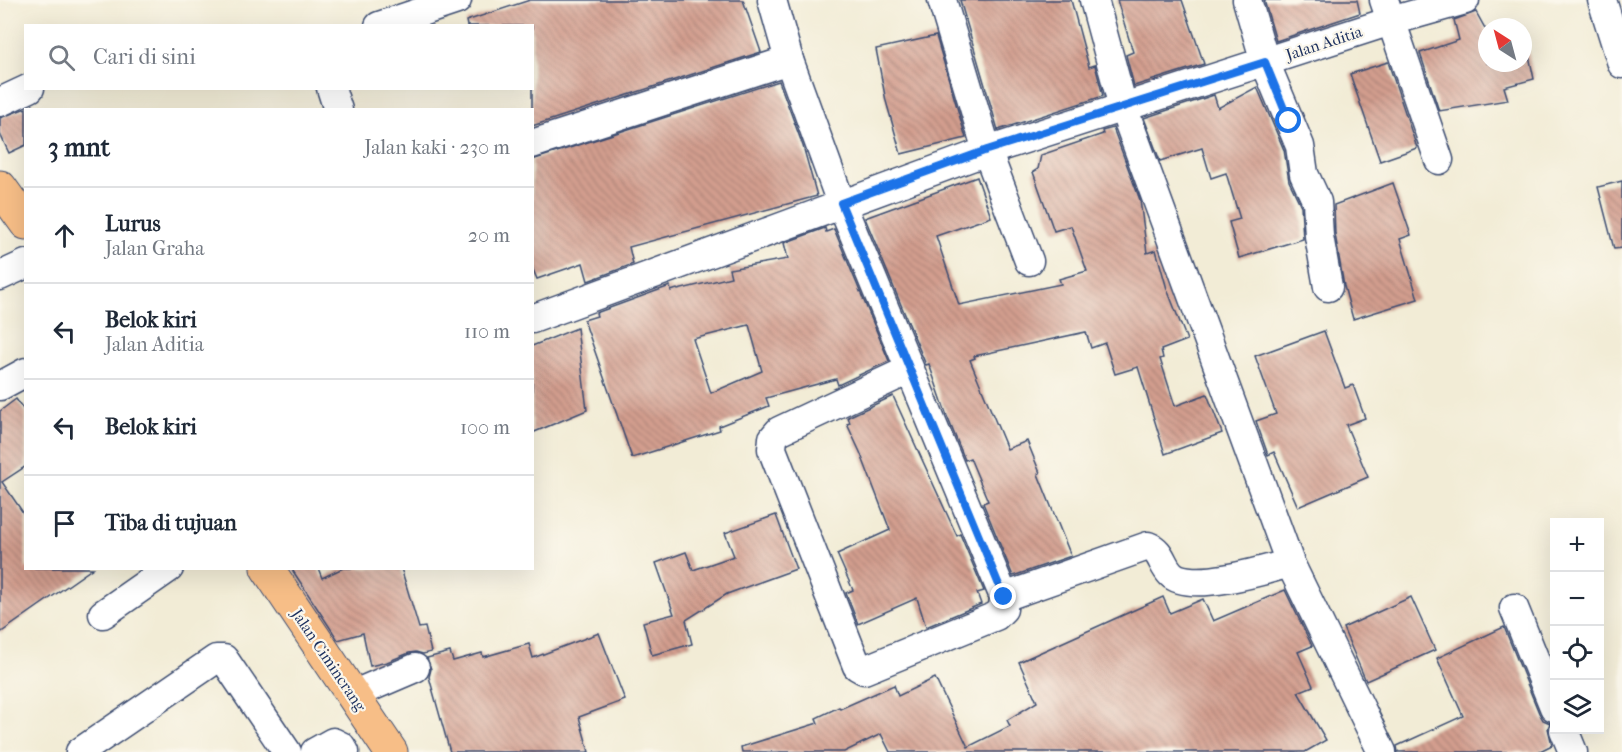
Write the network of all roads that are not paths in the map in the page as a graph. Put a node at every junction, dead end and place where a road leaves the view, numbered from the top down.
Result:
1 (457, 0) edge
2 (772, 0) edge
3 (942, 0) edge
4 (1094, 0) edge
5 (1247, 0) edge
6 (1465, 0) edge
7 (1602, 0) edge
8 (1388, 11) edge
9 (385, 24) edge
10 (789, 60) junction
11 (1265, 62) junction
12 (1622, 64) edge
13 (26, 90) edge
14 (332, 90) edge
15 (0, 102) edge
16 (1124, 107) junction
17 (337, 108) edge
18 (534, 143) edge
19 (987, 150) junction
20 (1439, 160) dead end
21 (0, 187) edge
22 (841, 203) junction
23 (24, 220) edge
24 (1029, 261) dead end
25 (24, 265) edge
26 (0, 276) edge
27 (1328, 287) dead end
28 (534, 317) edge
29 (909, 370) junction
30 (24, 373) edge
31 (0, 386) edge
32 (1290, 563) junction
33 (166, 570) edge
34 (268, 570) edge
35 (1004, 597) junction
36 (1514, 608) dead end
37 (103, 614) dead end
38 (415, 668) dead end
39 (352, 695) junction
40 (1550, 696) edge
41 (1566, 734) edge
42 (386, 750) edge
43 (80, 752) edge
44 (287, 752) edge
45 (315, 752) edge
46 (345, 752) edge
47 (1382, 752) edge
48 (1573, 752) edge

1 - 9 street
2 - 10 street
3 - 19 street
4 - 16 street
5 - 11 street
6 - 8 street, Jalan Aditia
7 - 12 street
8 - 11 street, Jalan Aditia
8 - 20 street
10 - 18 street
10 - 22 street
11 - 16 street, Jalan Aditia
11 - 27 street
13 - 15 street
14 - 17 street
16 - 19 street, Jalan Aditia
16 - 32 street
19 - 22 street, Jalan Aditia
19 - 24 street
21 - 23 main road
22 - 28 street, Jalan Aditia
22 - 29 street
25 - 26 street
29 - 35 street
29 - 35 street
30 - 31 street
32 - 35 street
32 - 47 street
33 - 37 street
34 - 39 main road, Jalan Cimincrang
36 - 40 street
38 - 39 street
39 - 42 main road, Jalan Cimincrang
41 - 48 street
43 - 44 street
45 - 46 street

